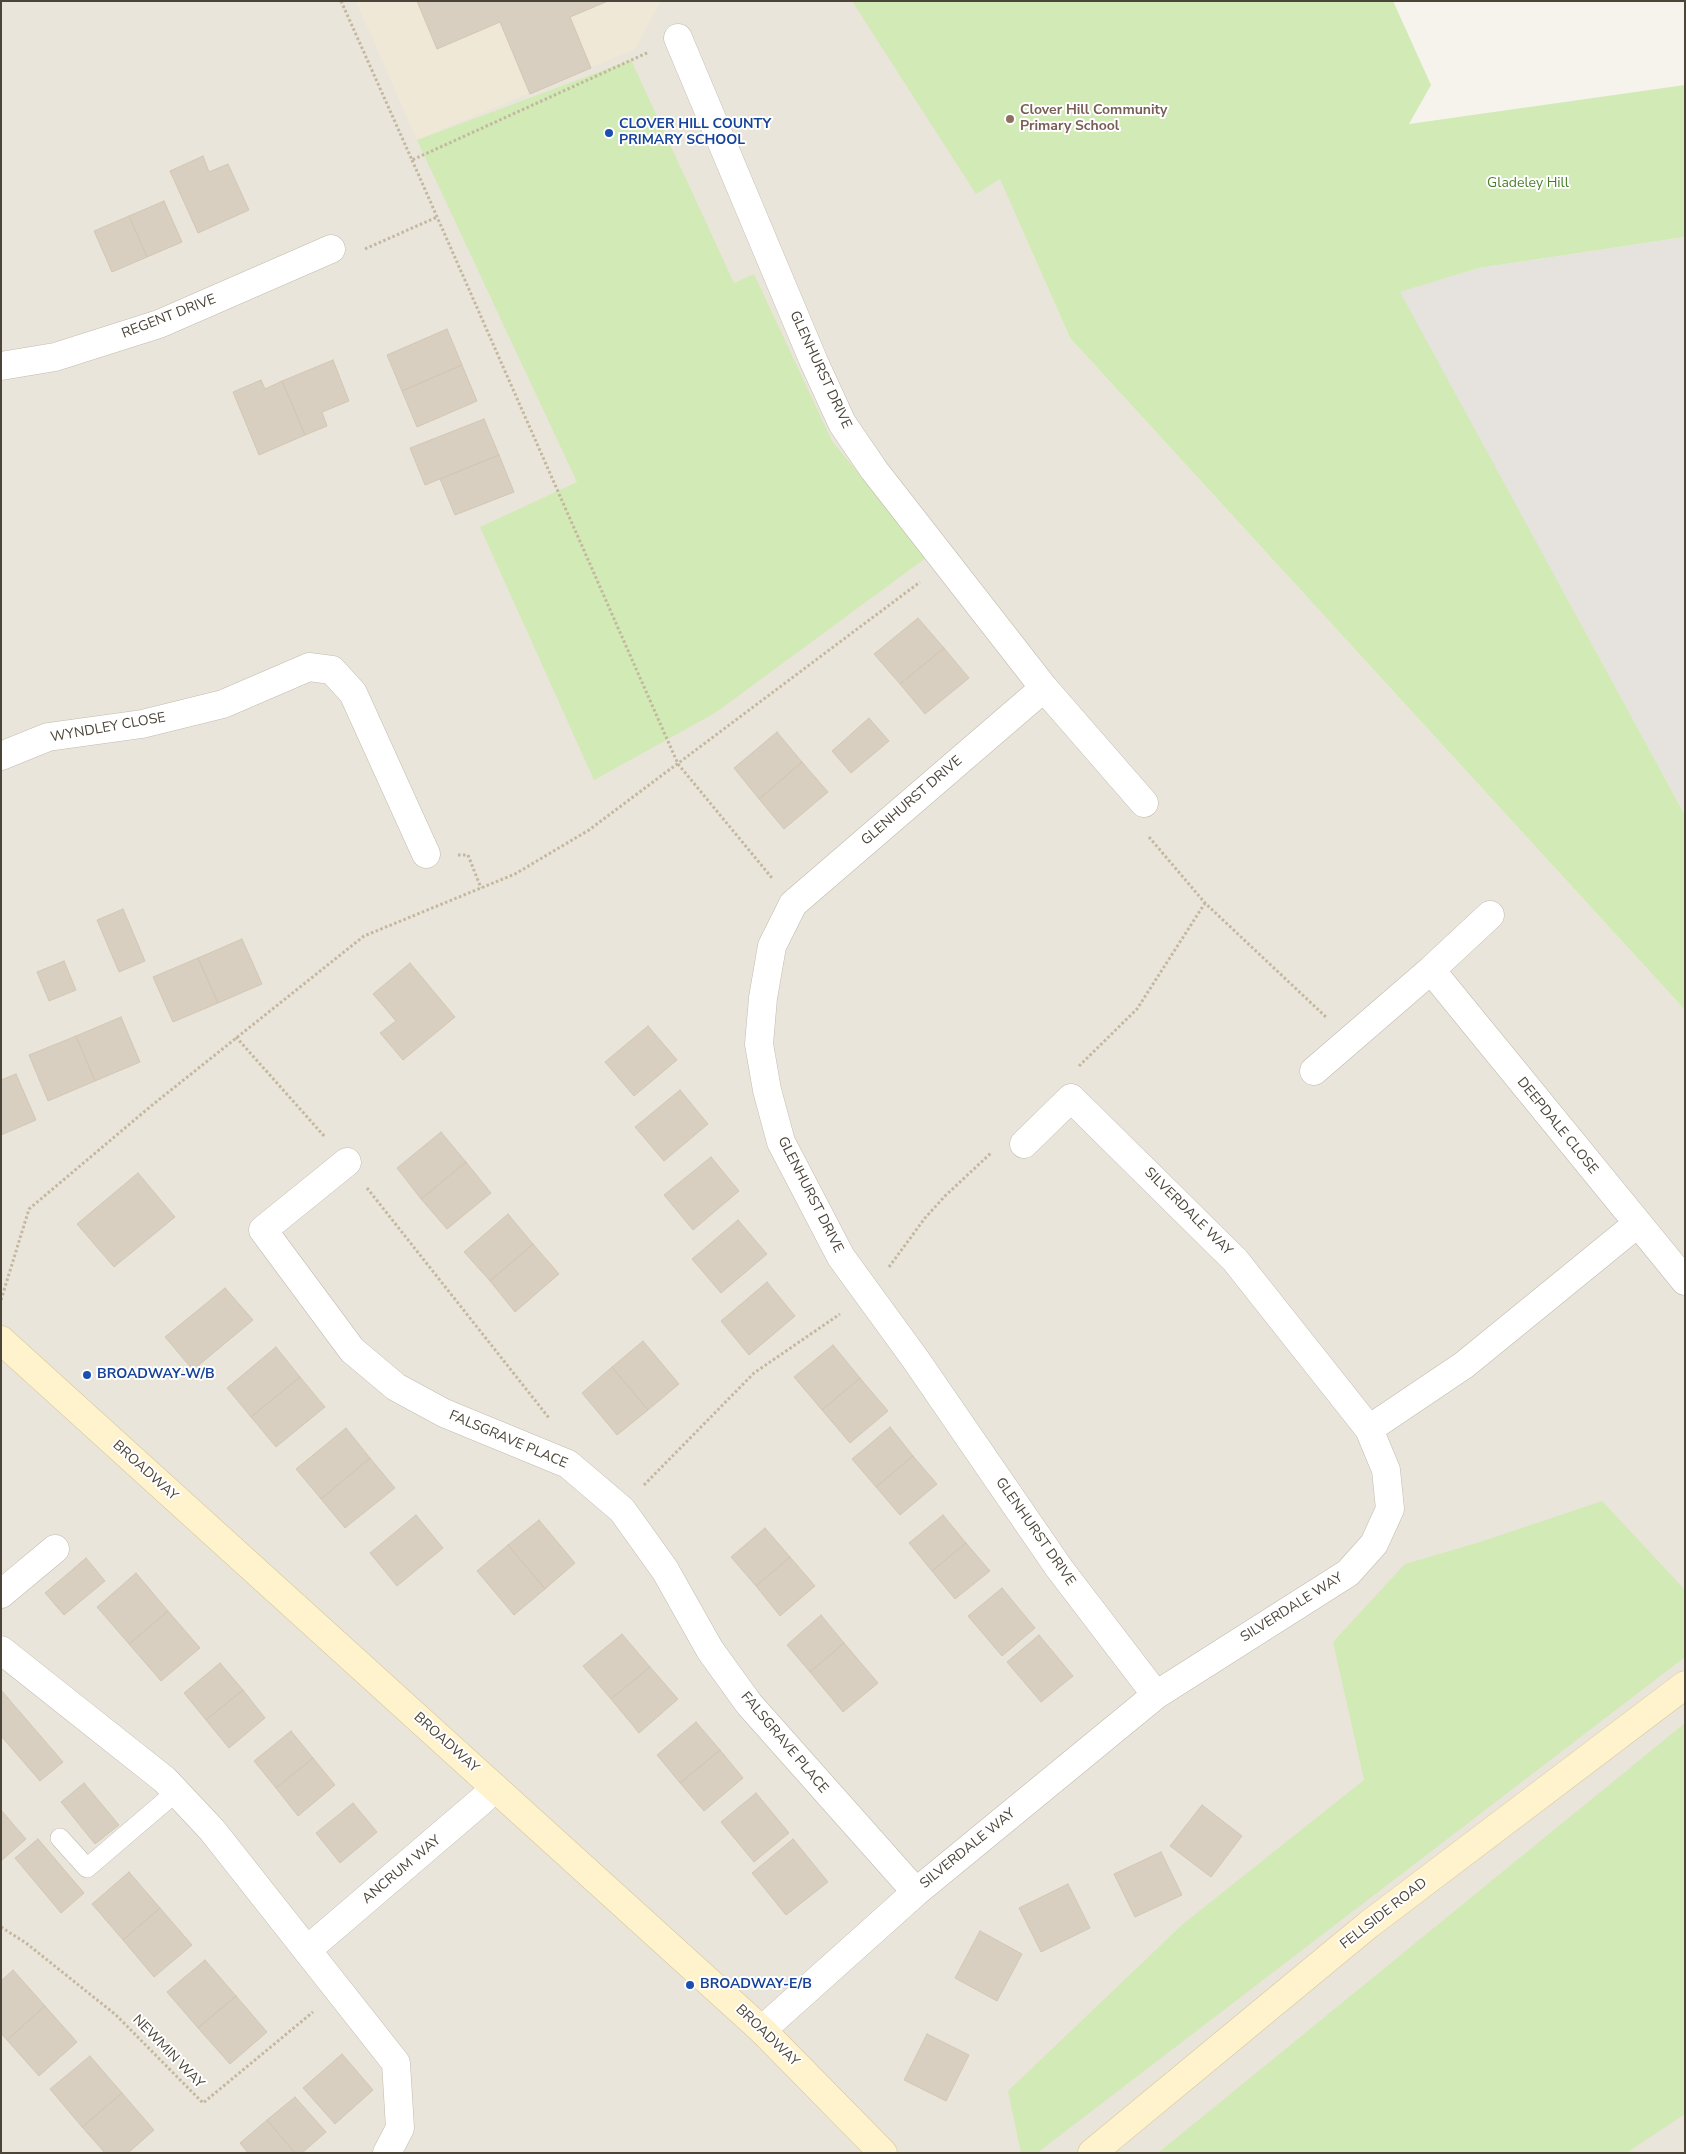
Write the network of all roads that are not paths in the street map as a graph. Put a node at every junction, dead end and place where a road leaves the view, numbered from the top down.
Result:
1 (678, 38) road end
2 (331, 249) road end
3 (1, 366) edge
4 (1044, 688) junction
5 (1, 756) edge
6 (1144, 803) road end
7 (426, 854) dead end
8 (1490, 915) dead end
9 (1431, 970) junction
10 (1314, 1072) dead end
11 (1024, 1144) dead end
12 (347, 1162) road end
13 (1636, 1224) junction
14 (1685, 1281) edge
15 (1, 1340) edge
16 (1369, 1428) junction
17 (55, 1549) dead end
18 (1, 1594) edge
19 (1, 1650) edge
20 (1685, 1685) edge
21 (1156, 1695) junction
22 (495, 1788) junction
23 (176, 1792) junction
24 (60, 1838) dead end
25 (916, 1892) junction
26 (307, 1950) junction
27 (762, 2030) junction
28 (387, 2153) edge
29 (883, 2153) edge
30 (1092, 2153) edge

1 - 4 street, GLENHURST DRIVE
2 - 3 street, REGENT DRIVE
4 - 6 street, GLENHURST DRIVE
4 - 21 street, GLENHURST DRIVE
5 - 7 street, WYNDLEY CLOSE
8 - 9 street
9 - 10 street
9 - 13 street, DEEPDALE CLOSE
11 - 16 street, SILVERDALE WAY
12 - 25 street, FALSGRAVE PLACE
13 - 14 street, DEEPDALE CLOSE
13 - 16 street
15 - 22 street, BROADWAY
16 - 21 street, SILVERDALE WAY
17 - 18 street
19 - 23 street
20 - 30 street, FELLSIDE ROAD
21 - 25 street, SILVERDALE WAY
22 - 26 street, ANCRUM WAY
22 - 27 street, BROADWAY
23 - 24 lane
23 - 26 street
25 - 27 street, SILVERDALE WAY
26 - 28 street
27 - 29 street, BROADWAY

